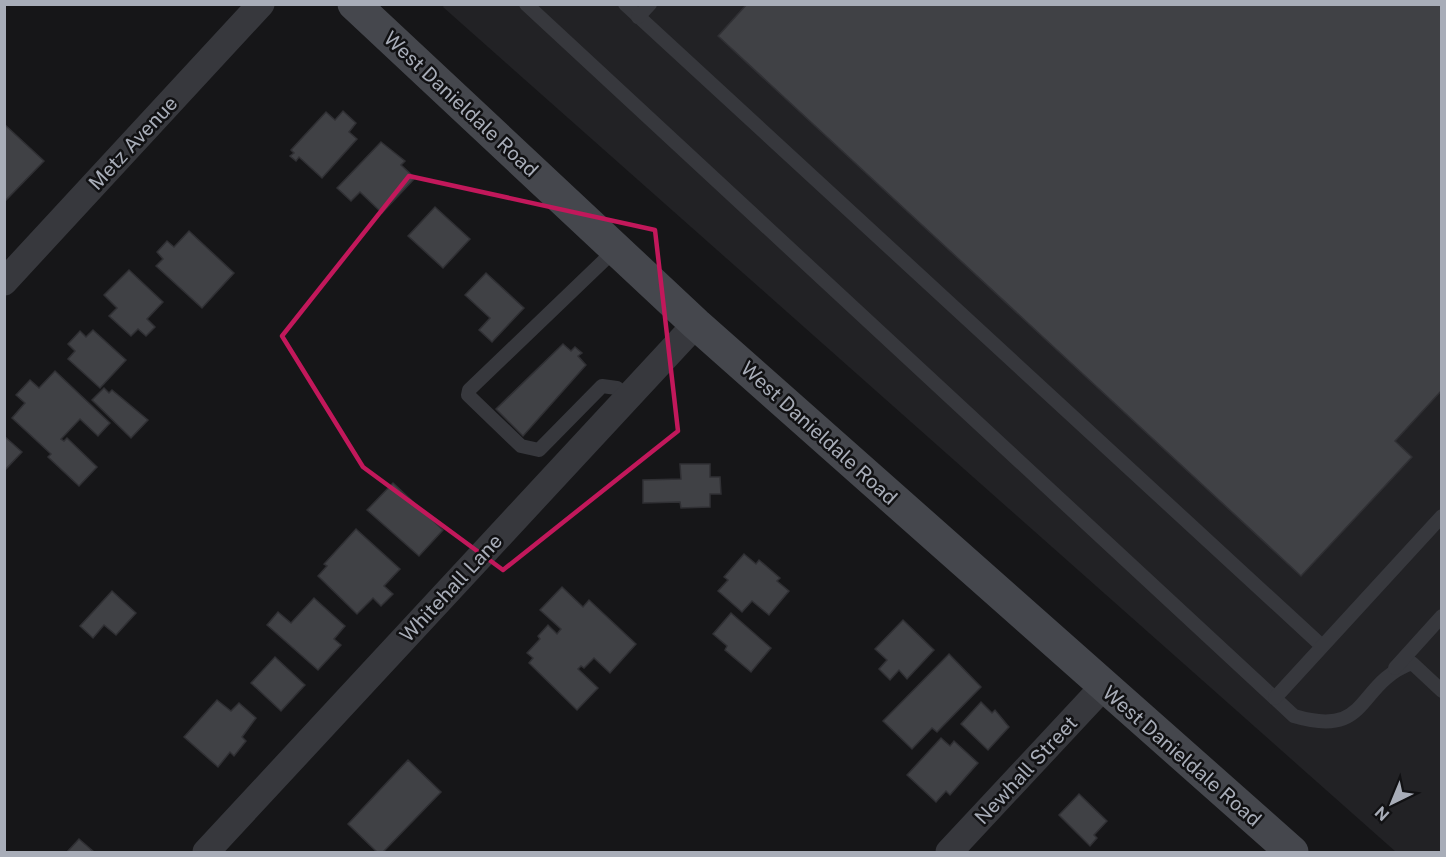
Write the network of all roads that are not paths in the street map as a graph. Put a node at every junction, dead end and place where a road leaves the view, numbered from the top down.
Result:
1 (261, 4) edge
2 (354, 4) edge
3 (526, 4) edge
4 (625, 4) edge
5 (650, 4) edge
6 (638, 17) junction
7 (616, 249) junction
8 (4, 282) edge
9 (696, 324) junction
10 (628, 397) junction
11 (1442, 516) edge
12 (1442, 616) edge
13 (1322, 646) junction
14 (1394, 669) junction
15 (1103, 687) junction
16 (1442, 690) edge
17 (1275, 698) junction
18 (206, 852) edge
19 (949, 852) edge
20 (1292, 852) edge

1 - 8 street, Metz Avenue
2 - 7 street, West Danieldale Road
3 - 17 lane
4 - 6 lane
5 - 6 lane
6 - 13 lane
7 - 9 street, West Danieldale Road
7 - 10 lane
9 - 10 street, Whitehall Lane
9 - 15 street, West Danieldale Road
10 - 18 street, Whitehall Lane
11 - 13 lane
12 - 14 lane
13 - 17 lane
14 - 16 lane
14 - 17 lane
15 - 19 street, Newhall Street
15 - 20 street, West Danieldale Road

